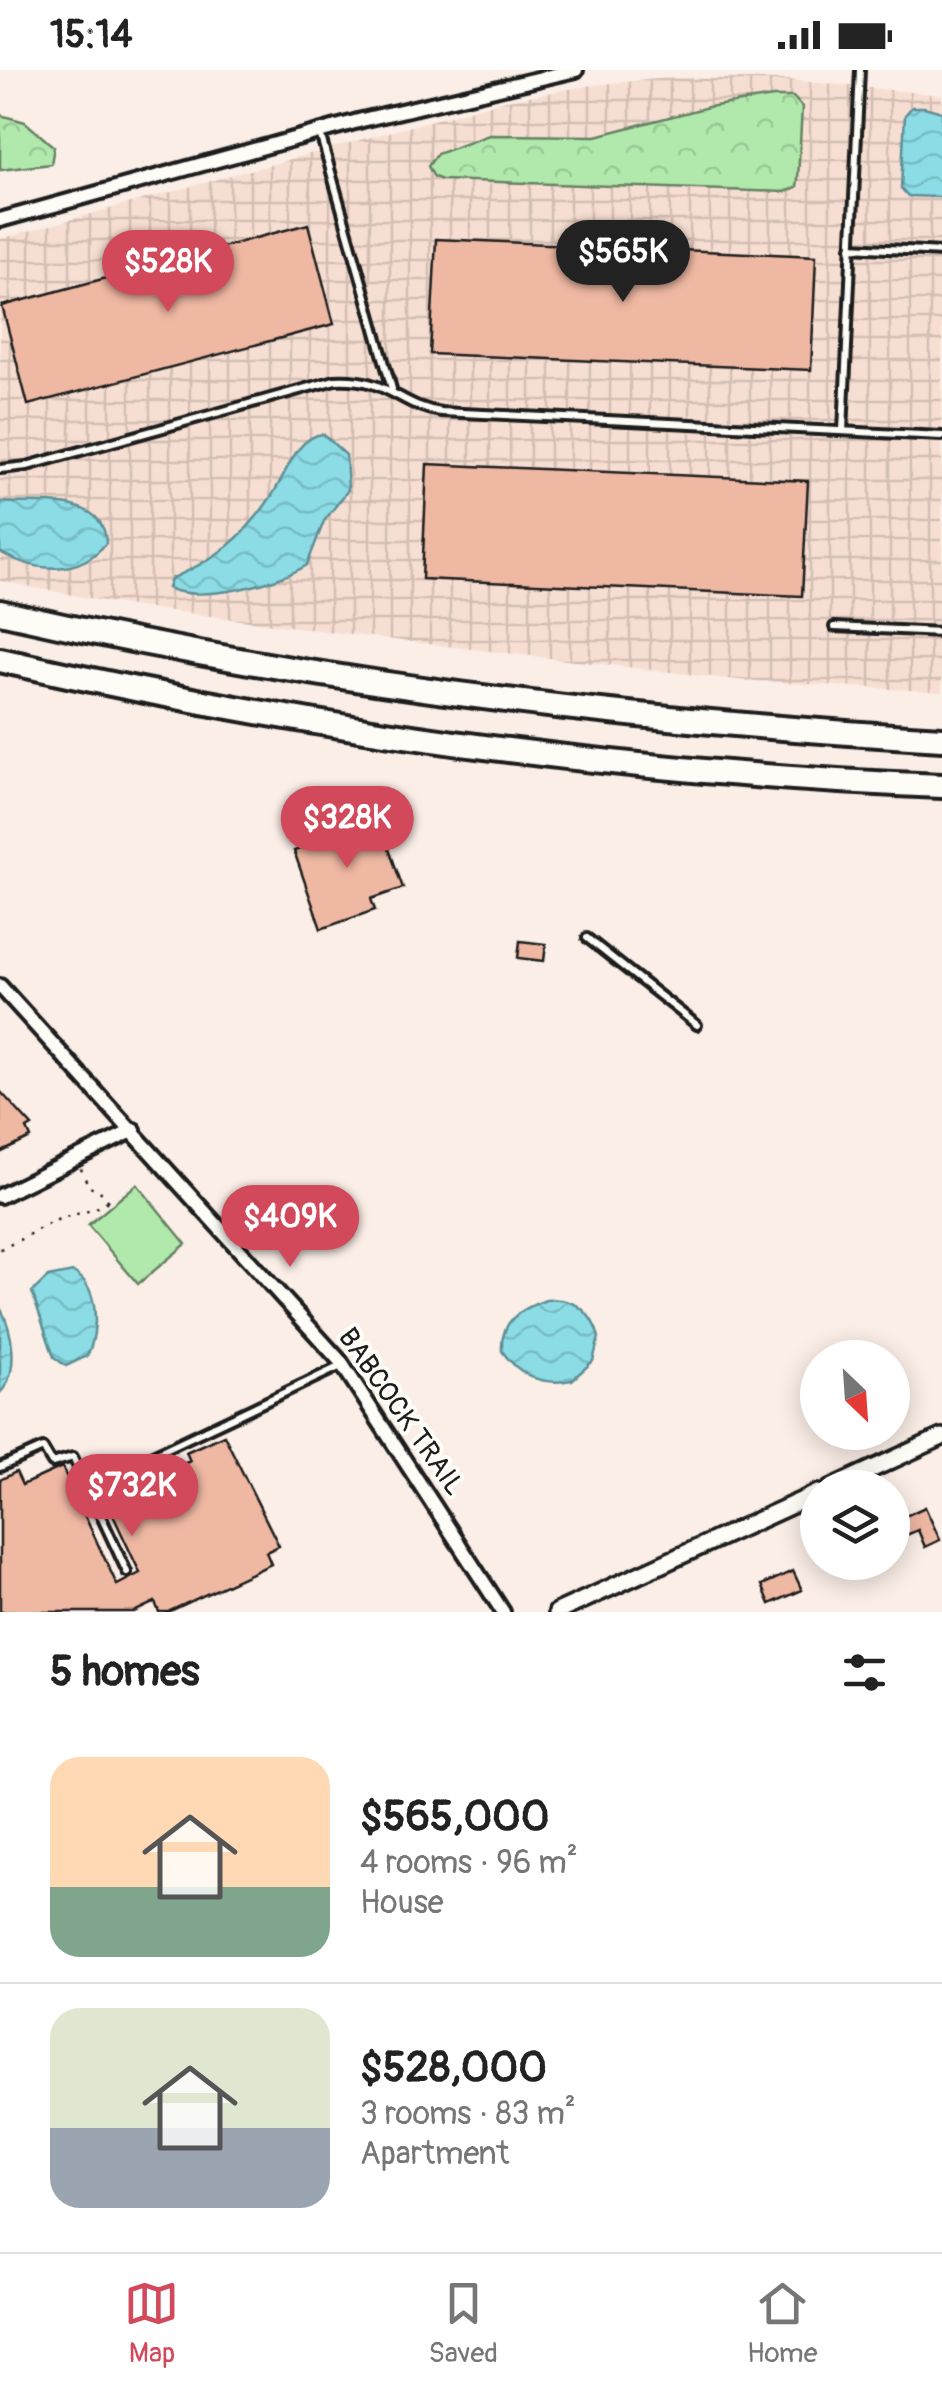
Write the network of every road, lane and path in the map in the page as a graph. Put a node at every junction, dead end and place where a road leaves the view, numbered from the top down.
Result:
1 (576, 70) edge
2 (860, 70) edge
3 (319, 132) junction
4 (0, 220) edge
5 (851, 247) junction
6 (942, 252) edge
7 (392, 389) junction
8 (843, 431) junction
9 (942, 436) edge
10 (0, 469) edge
11 (0, 612) edge
12 (834, 627) dead end
13 (942, 632) edge
14 (0, 660) edge
15 (942, 739) edge
16 (942, 786) edge
17 (587, 938) dead end
18 (0, 986) edge
19 (697, 1025) dead end
20 (134, 1130) junction
21 (76, 1159) junction
22 (0, 1196) edge
23 (0, 1249) edge
24 (342, 1366) junction
25 (942, 1437) edge
26 (0, 1467) edge
27 (870, 1470) edge
28 (87, 1486) junction
29 (800, 1502) edge
30 (127, 1572) dead end
31 (503, 1612) edge
32 (556, 1612) edge

1 - 3 street
2 - 5 lane
3 - 4 street
3 - 7 lane
5 - 6 lane
5 - 8 lane
7 - 8 lane
7 - 10 lane
8 - 9 lane
11 - 15 highway
12 - 13 lane
14 - 16 highway
17 - 19 lane
18 - 20 street, BABCOCK TRAIL
20 - 21 street
20 - 24 street, BABCOCK TRAIL
21 - 22 street
21 - 23 path
24 - 28 lane
24 - 31 street, BABCOCK TRAIL
25 - 27 street
26 - 28 lane
28 - 30 lane
29 - 32 street

